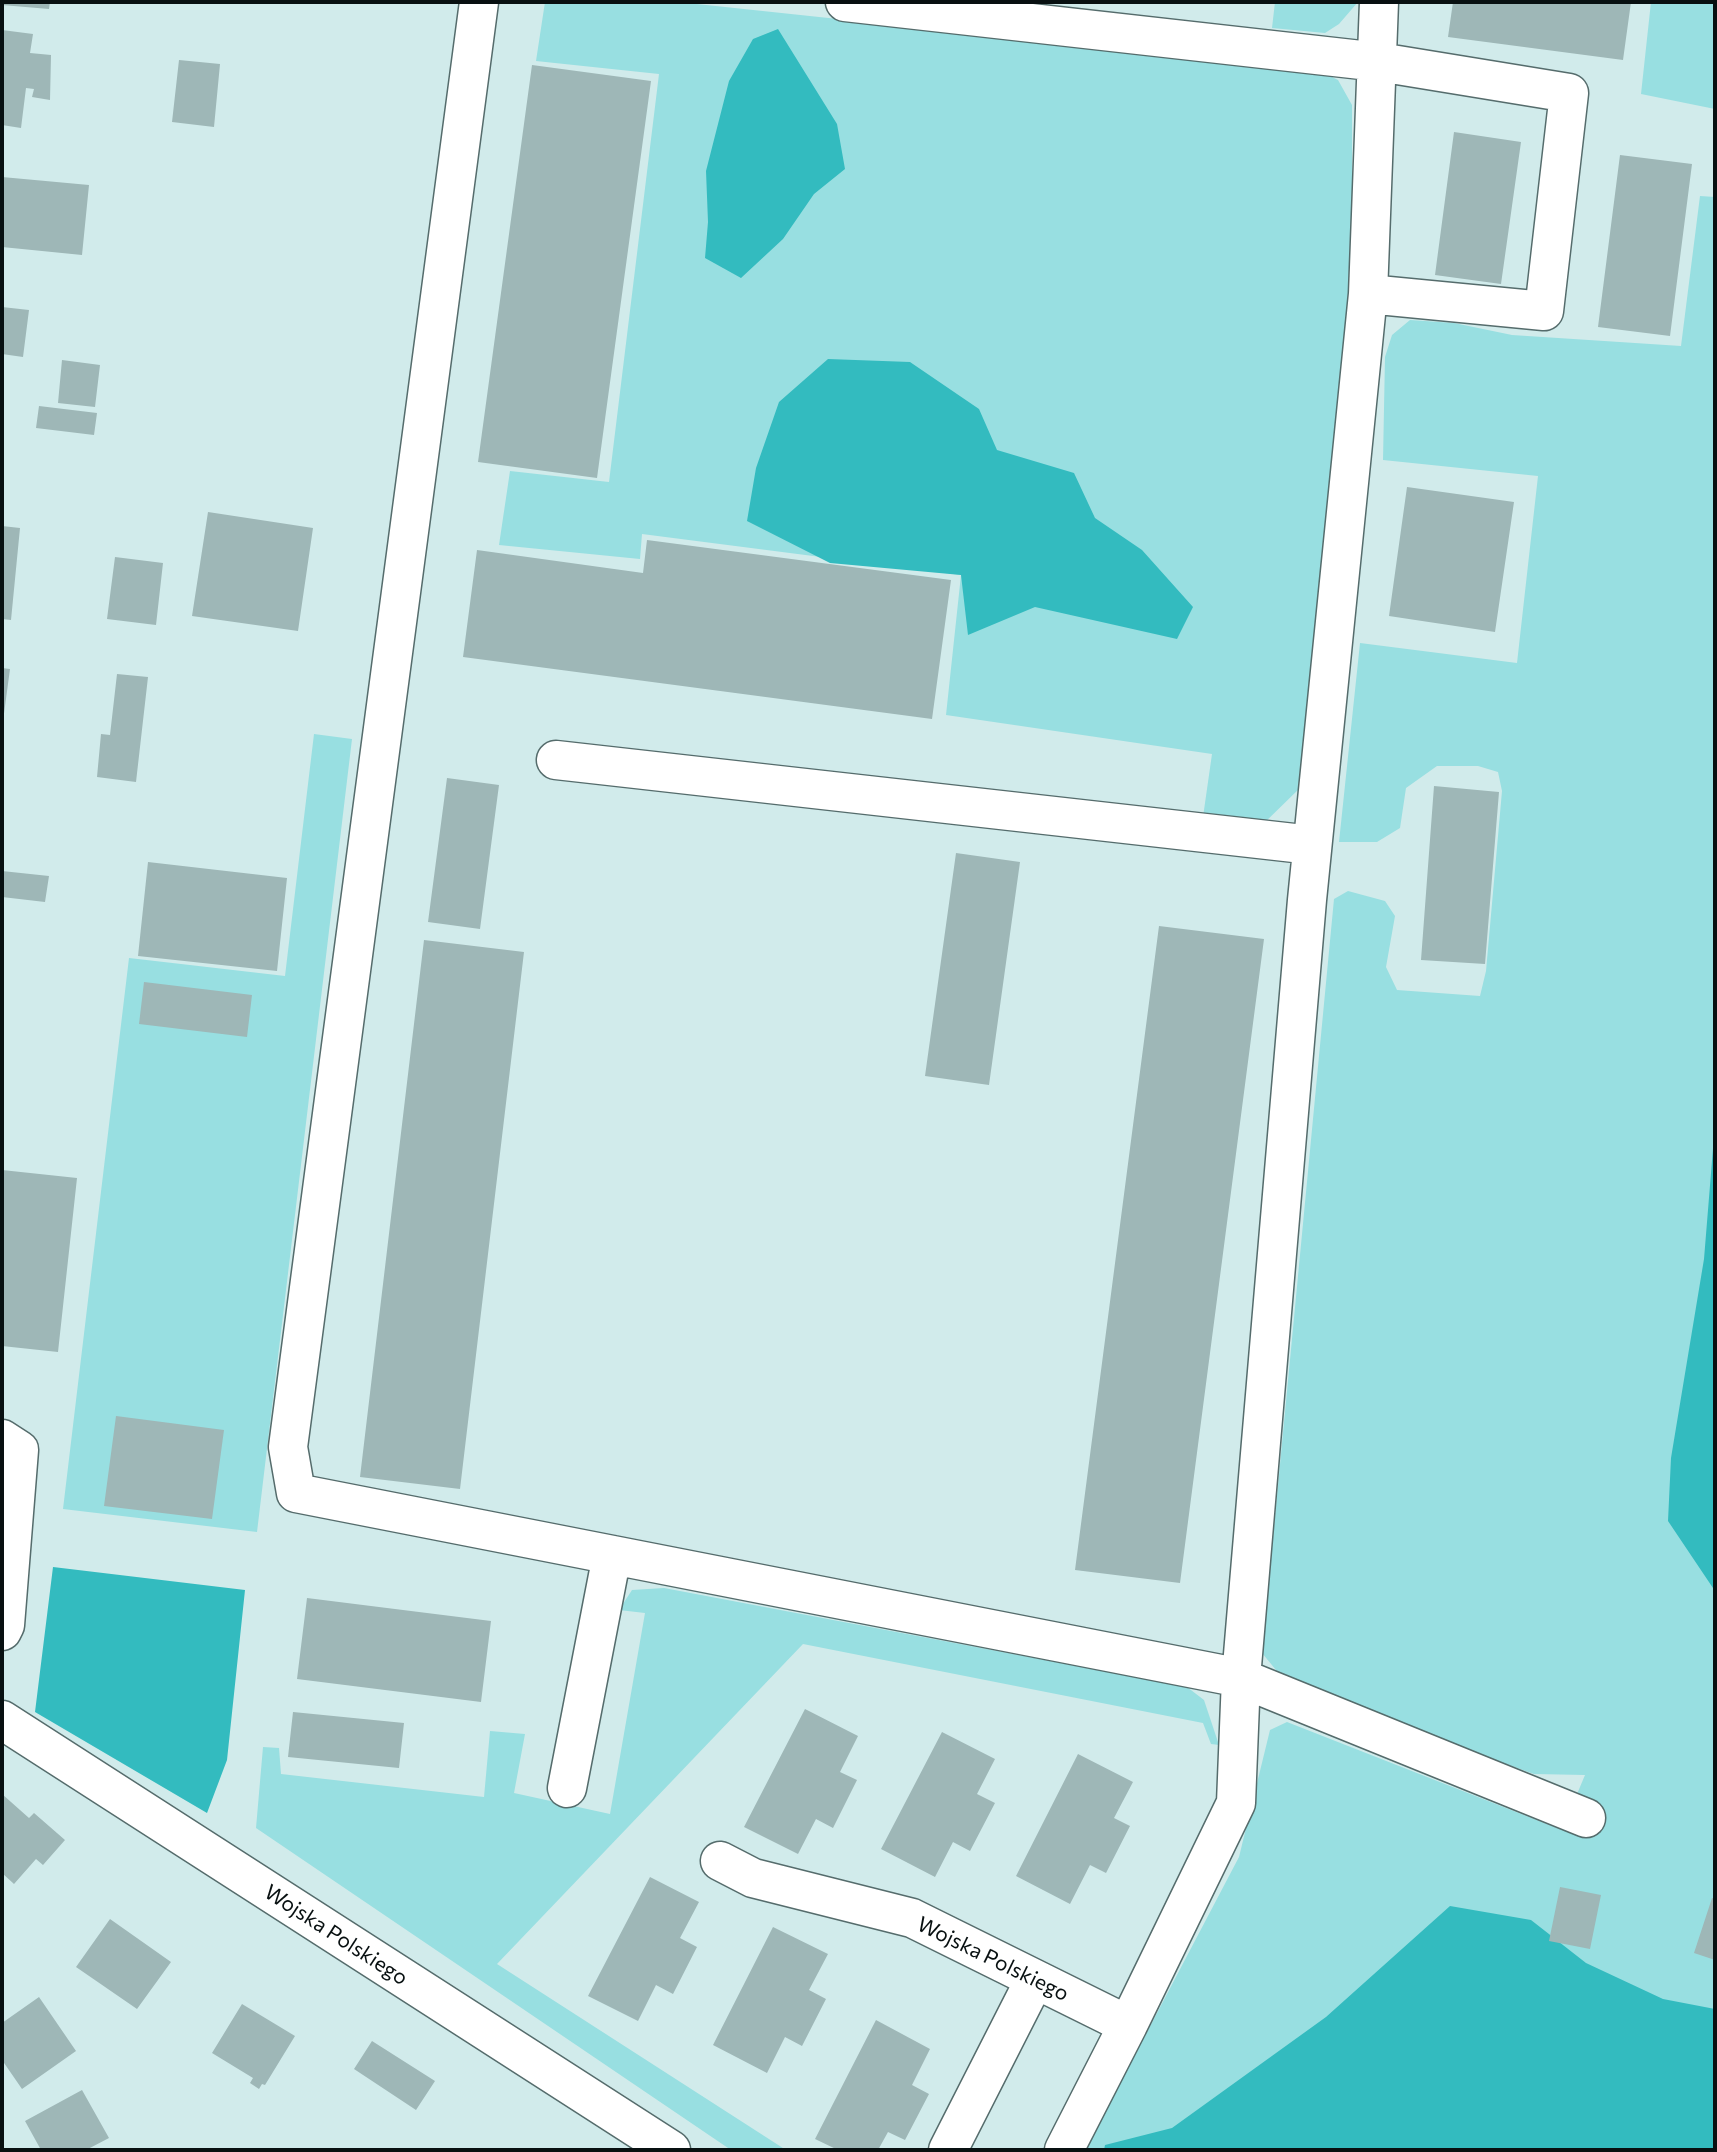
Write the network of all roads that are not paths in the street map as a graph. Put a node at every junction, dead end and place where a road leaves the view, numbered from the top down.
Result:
1 (479, 2) edge
2 (845, 2) edge
3 (1380, 2) edge
4 (1379, 62) junction
5 (1368, 294) junction
6 (556, 760) dead end
7 (1312, 845) junction
8 (10, 1445) edge
9 (7, 1535) edge
10 (612, 1555) junction
11 (3, 1626) edge
12 (1241, 1678) junction
13 (2, 1720) edge
14 (567, 1788) dead end
15 (1586, 1818) dead end
16 (720, 1861) dead end
17 (1035, 1979) junction
18 (1128, 2025) junction
19 (671, 2150) edge
20 (948, 2150) edge
21 (1064, 2150) edge

1 - 10 street
2 - 4 street
3 - 4 street
4 - 5 street
4 - 5 street
5 - 7 street
6 - 7 street
7 - 12 street
8 - 9 street
9 - 11 street
10 - 12 street
10 - 14 street
12 - 15 street
12 - 18 street
13 - 19 street, Wojska Polskiego
16 - 17 street, Wojska Polskiego
17 - 18 street, Wojska Polskiego
17 - 20 street
18 - 21 street

